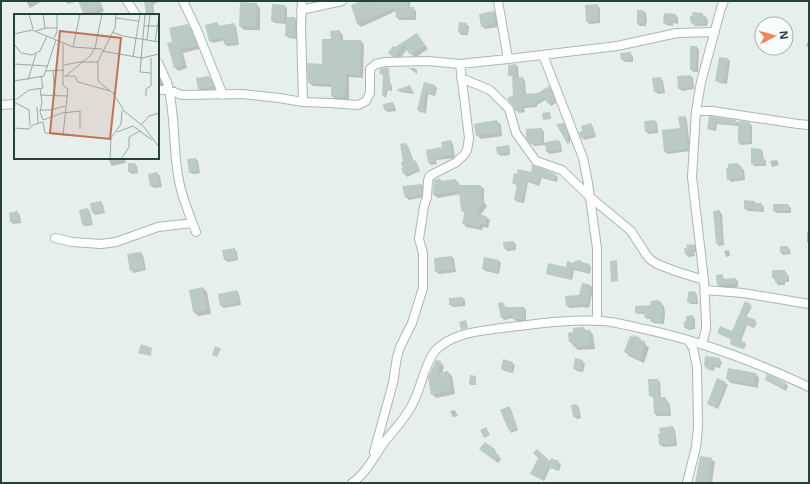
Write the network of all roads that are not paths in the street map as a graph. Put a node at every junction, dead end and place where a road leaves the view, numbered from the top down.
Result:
1 (127, 1) edge
2 (183, 1) edge
3 (302, 1) edge
4 (342, 1) edge
5 (498, 1) edge
6 (724, 1) edge
7 (301, 10) junction
8 (135, 14) edge
9 (715, 32) junction
10 (544, 55) junction
11 (508, 59) junction
12 (460, 64) junction
13 (159, 65) edge
14 (461, 78) junction
15 (159, 90) edge
16 (169, 90) junction
17 (223, 94) junction
18 (303, 102) junction
19 (14, 104) edge
20 (1, 105) edge
21 (696, 111) junction
22 (809, 125) edge
23 (590, 197) junction
24 (192, 223) junction
25 (196, 232) dead end
26 (55, 238) dead end
27 (704, 280) junction
28 (705, 290) junction
29 (809, 304) edge
30 (596, 321) junction
31 (688, 340) junction
32 (702, 344) junction
33 (809, 387) edge
34 (372, 460) junction
35 (352, 483) edge
36 (686, 483) edge

1 - 8 street
2 - 17 street
3 - 7 street
4 - 7 street
5 - 11 street
6 - 9 street
7 - 18 street
9 - 10 street
9 - 21 street
10 - 11 street
10 - 23 street
11 - 12 street
12 - 14 street
12 - 18 street
13 - 16 street
14 - 23 street
14 - 34 street
15 - 16 street
16 - 17 street
16 - 24 street
17 - 18 street
19 - 20 street
21 - 22 street
21 - 27 street
23 - 27 street
23 - 30 street
24 - 25 street
24 - 26 street
27 - 28 street
28 - 29 street
28 - 32 street
30 - 31 street
30 - 34 street
31 - 32 street
31 - 36 street
32 - 33 street
34 - 35 street

